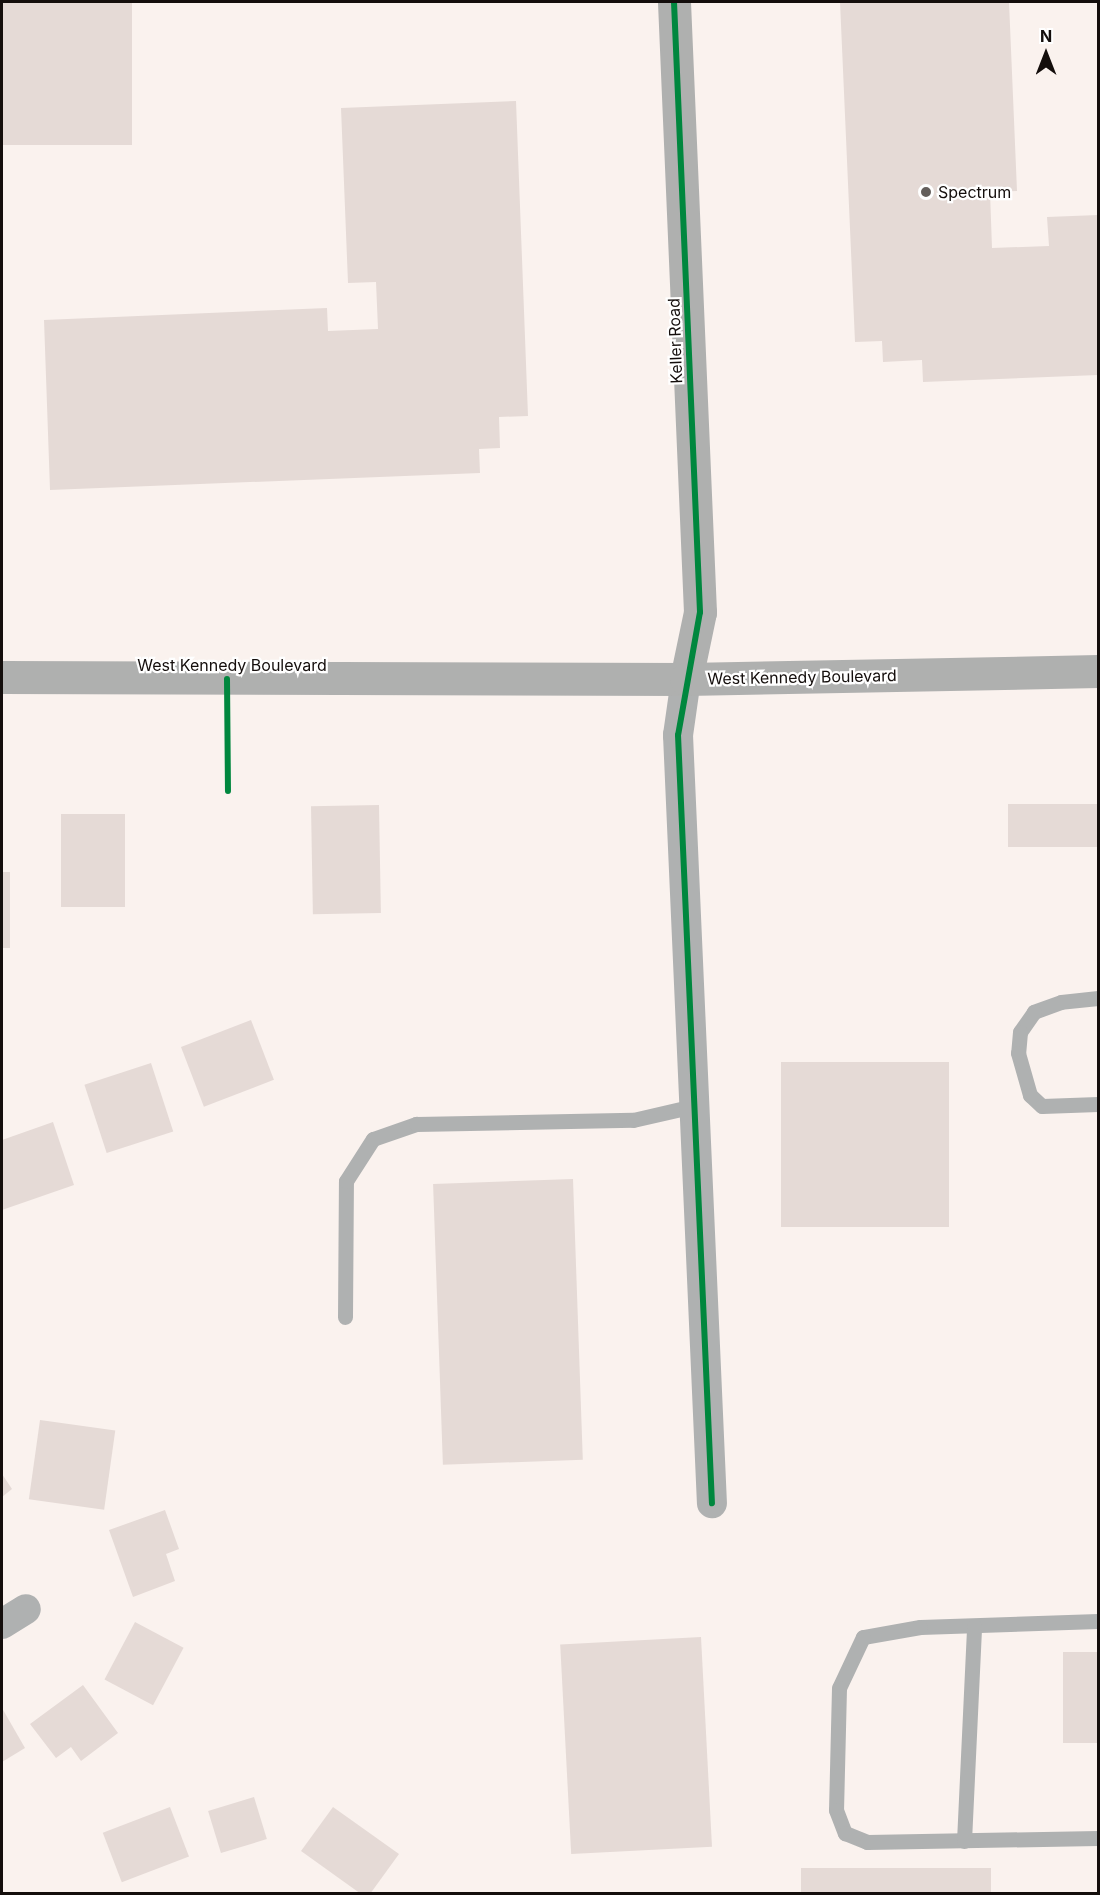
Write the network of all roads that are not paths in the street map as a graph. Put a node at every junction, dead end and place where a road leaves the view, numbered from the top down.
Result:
1 (674, 2) edge
2 (1098, 671) edge
3 (2, 677) edge
4 (686, 679) junction
5 (1098, 998) edge
6 (1098, 1104) edge
7 (694, 1106) junction
8 (345, 1317) dead end
9 (712, 1503) dead end
10 (1098, 1621) edge
11 (974, 1626) junction
12 (1098, 1838) edge
13 (964, 1841) junction

1 - 4 main road, Keller Road
2 - 4 main road, West Kennedy Boulevard
3 - 4 main road, West Kennedy Boulevard
4 - 7 street
5 - 6 lane
7 - 8 lane
7 - 9 street
10 - 11 lane
11 - 13 lane
11 - 13 lane
12 - 13 lane

